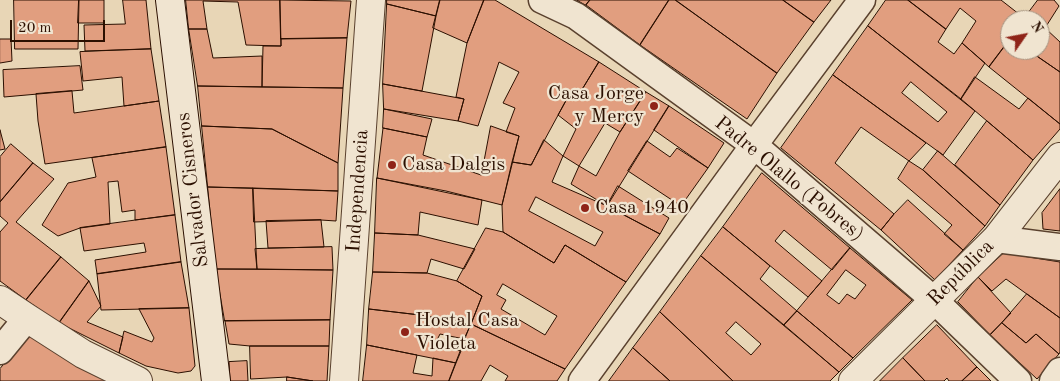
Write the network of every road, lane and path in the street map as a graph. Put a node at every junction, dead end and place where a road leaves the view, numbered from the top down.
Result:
1 (170, 0) edge
2 (371, 0) edge
3 (542, 0) edge
4 (862, 0) edge
5 (754, 145) junction
6 (1060, 157) edge
7 (996, 239) junction
8 (1060, 247) edge
9 (0, 300) edge
10 (934, 300) junction
11 (27, 318) junction
12 (0, 351) edge
13 (1060, 371) edge
14 (138, 381) edge
15 (216, 381) edge
16 (344, 381) edge
17 (582, 381) edge
18 (853, 381) edge
19 (1018, 381) edge
20 (1053, 381) edge

1 - 15 street, Salvador Cisneros
2 - 16 street, Independencia
3 - 5 street, Padre Olallo (Pobres)
4 - 5 street
5 - 10 street, Padre Olallo (Pobres)
5 - 17 street
6 - 7 street, República
7 - 8 street
7 - 10 street, República
9 - 11 street
10 - 18 street, República
10 - 19 street, Padre Olallo (Pobres)
11 - 12 street
11 - 14 street
13 - 20 street

